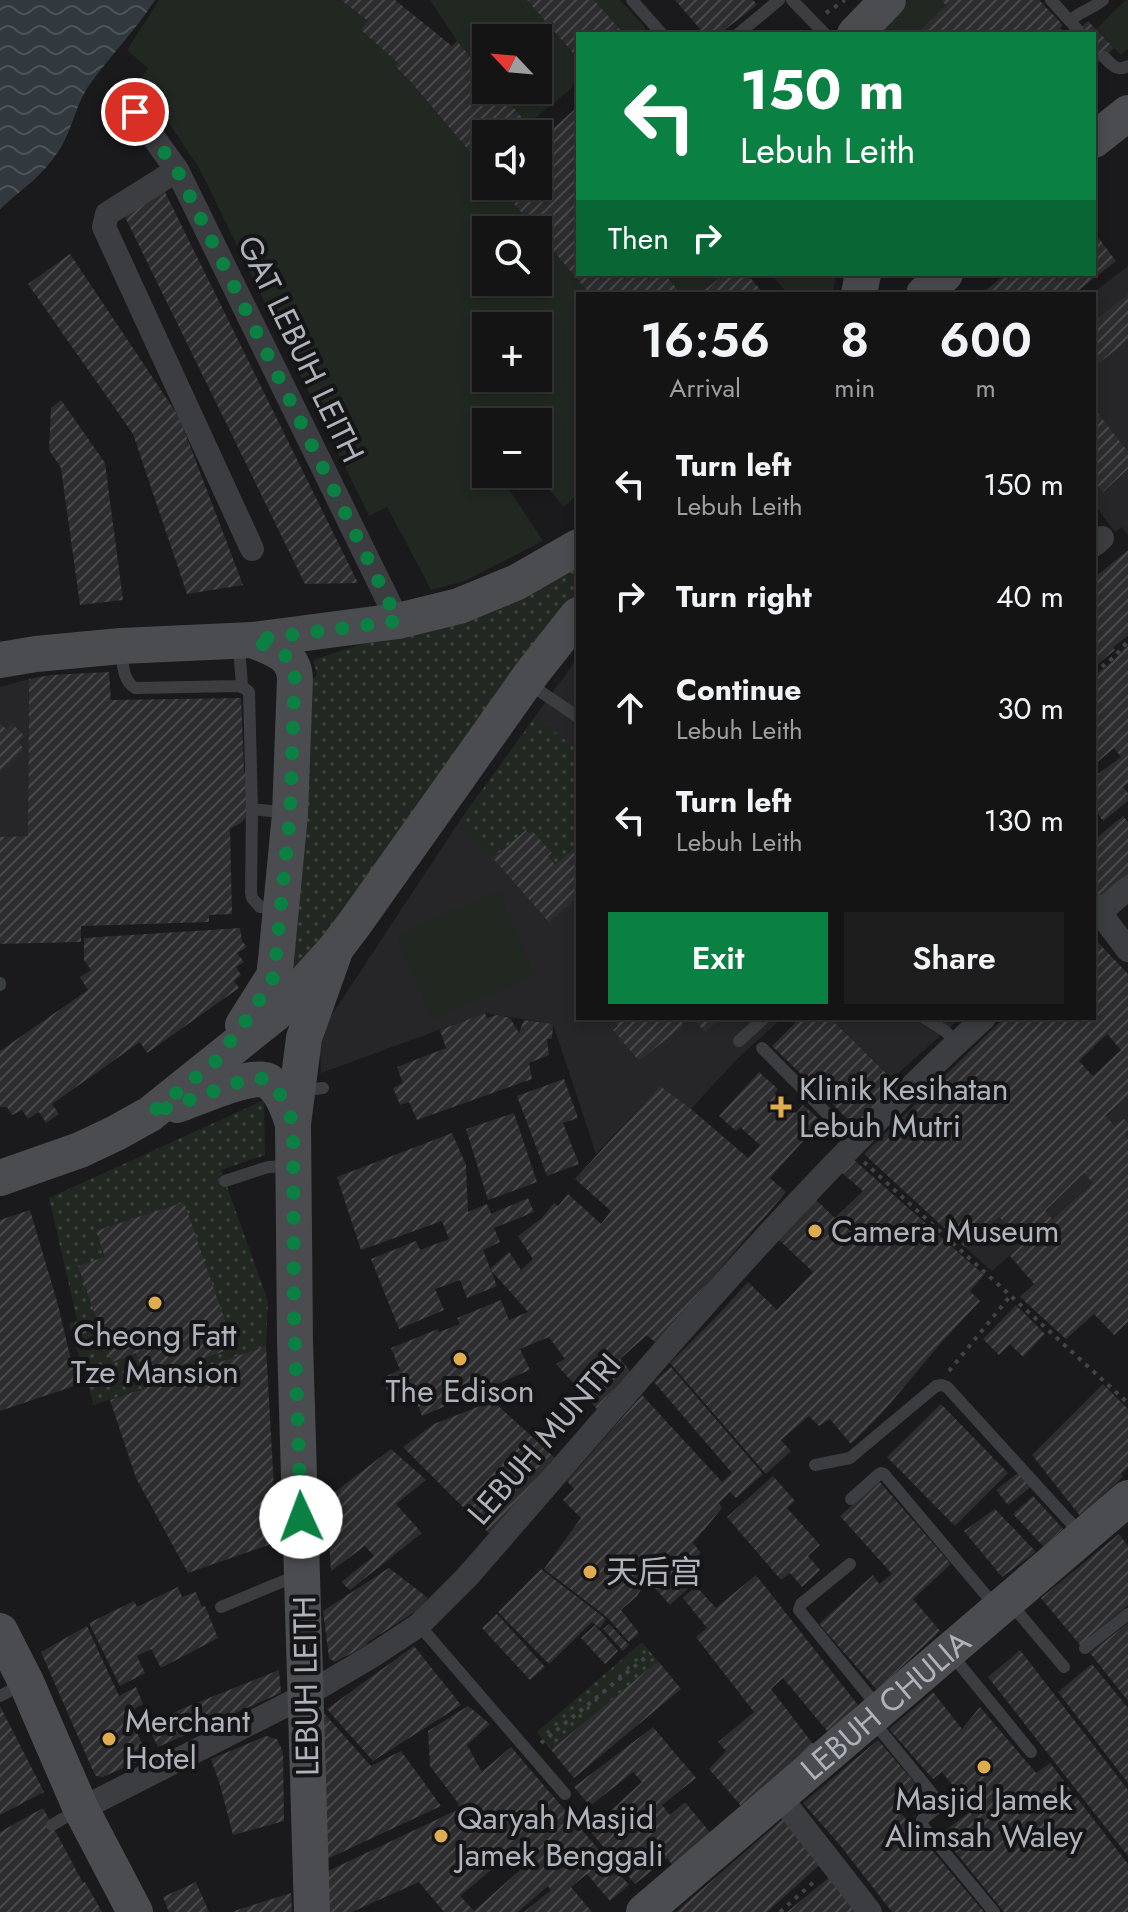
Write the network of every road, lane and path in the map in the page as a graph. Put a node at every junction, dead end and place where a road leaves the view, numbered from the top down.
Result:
1 (632, 0) edge
2 (779, 0) edge
3 (792, 0) edge
4 (888, 0) edge
5 (1051, 0) edge
6 (1103, 0) edge
7 (1081, 5) edge
8 (660, 32) edge
9 (740, 32) edge
10 (823, 32) edge
11 (857, 32) edge
12 (1104, 57) dead end
13 (1128, 66) edge
14 (135, 112) dead end
15 (177, 170) junction
16 (943, 276) edge
17 (926, 292) edge
18 (576, 548) edge
19 (252, 549) dead end
20 (398, 621) junction
21 (576, 621) edge
22 (246, 640) junction
23 (1128, 641) edge
24 (121, 646) junction
25 (0, 660) edge
26 (1096, 671) edge
27 (526, 682) junction
28 (242, 686) junction
29 (576, 716) edge
30 (252, 809) junction
31 (290, 814) junction
32 (1128, 888) edge
33 (281, 908) junction
34 (1096, 912) edge
35 (336, 948) junction
36 (1128, 950) edge
37 (762, 1020) edge
38 (928, 1020) edge
39 (982, 1020) edge
40 (739, 1041) dead end
41 (957, 1043) junction
42 (762, 1048) dead end
43 (215, 1062) junction
44 (305, 1101) junction
45 (150, 1114) junction
46 (852, 1145) junction
47 (293, 1166) junction
48 (0, 1178) edge
49 (225, 1181) dead end
50 (1011, 1295) junction
51 (936, 1386) junction
52 (1128, 1403) edge
53 (815, 1465) dead end
54 (851, 1499) dead end
55 (1125, 1507) edge
56 (1083, 1536) junction
57 (850, 1564) dead end
58 (303, 1573) junction
59 (1003, 1605) junction
60 (221, 1607) dead end
61 (1128, 1614) edge
62 (419, 1625) junction
63 (0, 1631) edge
64 (1085, 1648) dead end
65 (949, 1651) junction
66 (651, 1653) dead end
67 (1064, 1667) dead end
68 (13, 1689) edge
69 (306, 1695) junction
70 (875, 1714) junction
71 (529, 1752) junction
72 (1031, 1752) dead end
73 (565, 1794) dead end
74 (780, 1797) junction
75 (67, 1817) junction
76 (833, 1865) junction
77 (135, 1912) edge
78 (312, 1912) edge
79 (644, 1912) edge
80 (780, 1912) edge
81 (870, 1912) edge
82 (994, 1912) edge

1 - 8 lane
2 - 9 lane
3 - 10 lane
4 - 11 main road
5 - 7 lane
6 - 7 lane
12 - 13 lane
14 - 15 street, GAT LEBUH LEITH
15 - 19 street
15 - 20 street, GAT LEBUH LEITH
16 - 17 main road
18 - 20 main road
20 - 22 main road
21 - 27 main road
22 - 24 main road
22 - 28 lane
22 - 31 main road
23 - 26 path
24 - 25 main road
24 - 28 lane
27 - 29 lane
27 - 35 main road
28 - 30 lane
30 - 31 lane
30 - 33 lane
31 - 33 main road
32 - 34 street
33 - 43 main road
34 - 36 street
35 - 43 main road
35 - 44 main road, LEBUH LEITH
37 - 40 lane
38 - 41 lane
39 - 41 street, LEBUH MUNTRI
41 - 46 street, LEBUH MUNTRI
42 - 46 lane
43 - 45 main road
44 - 45 main road, LEBUH LEITH
44 - 47 main road, LEBUH LEITH
45 - 48 main road
46 - 50 path
46 - 62 street, LEBUH MUNTRI
47 - 49 lane
47 - 58 main road, LEBUH LEITH
50 - 51 path
50 - 52 path
51 - 53 lane
51 - 56 lane
54 - 59 lane
55 - 56 main road, LEBUH CHULIA
56 - 59 main road, LEBUH CHULIA
57 - 70 lane
58 - 60 lane
58 - 69 main road, LEBUH LEITH
59 - 65 main road, LEBUH CHULIA
59 - 67 lane
61 - 64 lane
62 - 69 street, LEBUH MUNTRI
62 - 71 lane
63 - 68 main road
65 - 70 main road, LEBUH CHULIA
65 - 72 lane
66 - 71 path
68 - 75 main road
69 - 75 street, LEBUH MUNTRI
69 - 78 main road, LEBUH LEITH
70 - 74 main road, LEBUH CHULIA
70 - 82 lane
71 - 73 lane
74 - 76 street
74 - 79 main road, LEBUH CHULIA
75 - 77 main road
76 - 80 path
76 - 81 street

